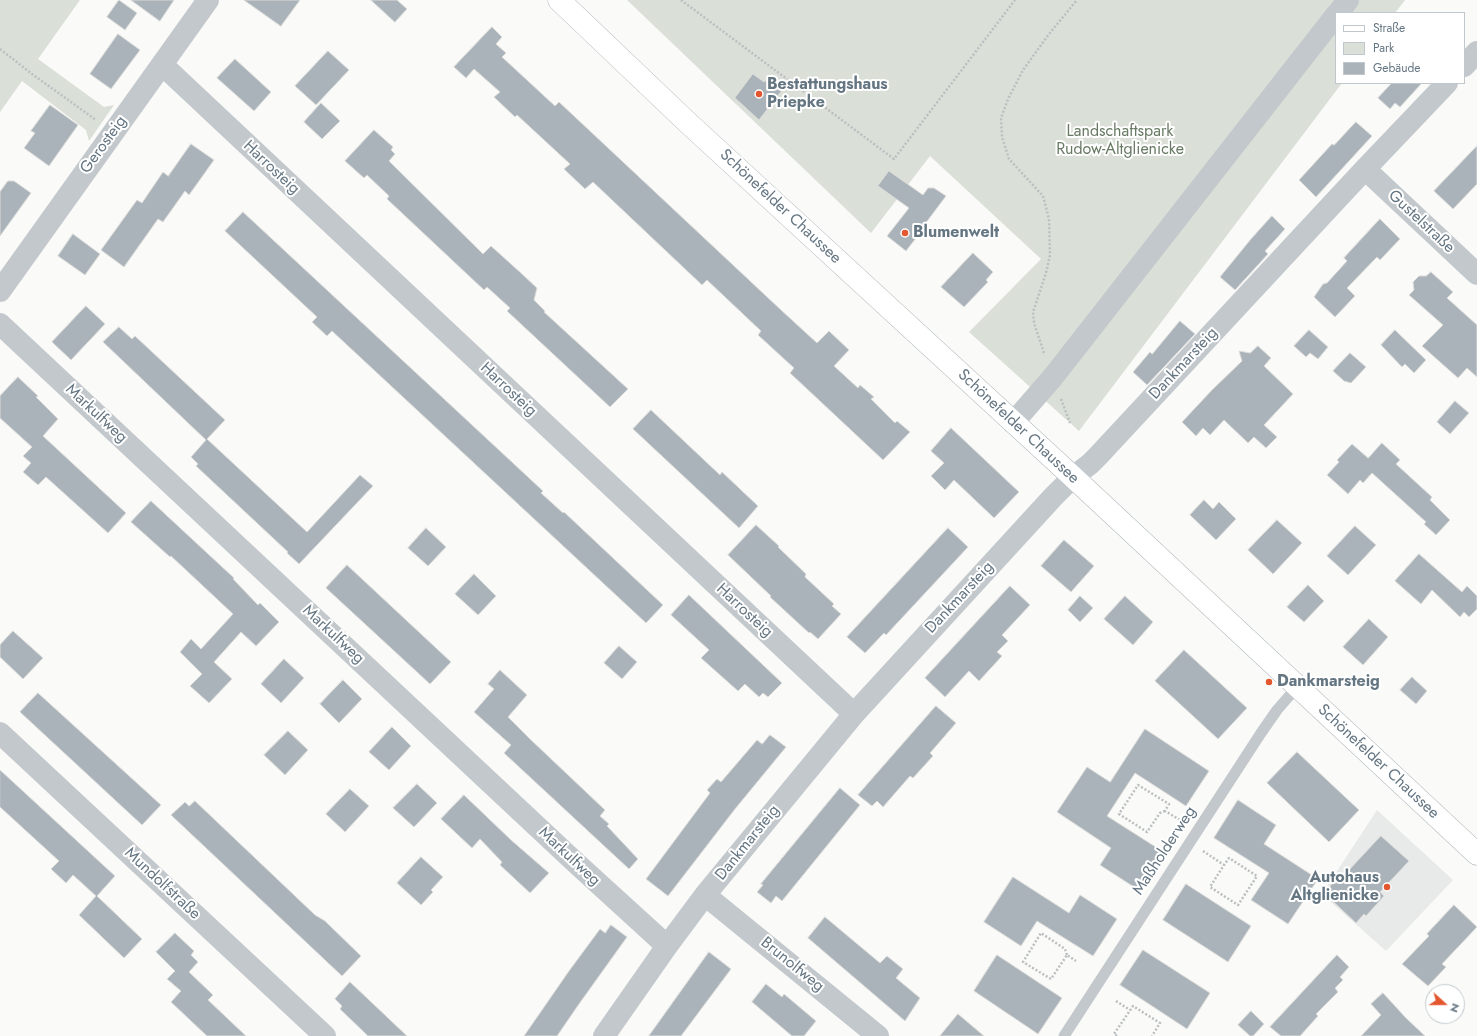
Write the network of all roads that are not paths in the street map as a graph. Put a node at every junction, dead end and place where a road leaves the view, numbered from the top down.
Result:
1 (208, 0) edge
2 (558, 0) edge
3 (1348, 0) edge
4 (1339, 12) edge
5 (1335, 17) edge
6 (1477, 52) edge
7 (1465, 65) edge
8 (160, 68) junction
9 (1447, 84) edge
10 (1365, 170) junction
11 (1477, 274) edge
12 (0, 291) edge
13 (0, 324) edge
14 (1014, 423) junction
15 (1073, 477) junction
16 (1297, 687) junction
17 (854, 714) junction
18 (0, 733) edge
19 (1477, 854) edge
20 (705, 895) junction
21 (667, 946) junction
22 (325, 1036) edge
23 (604, 1036) edge
24 (878, 1036) edge
25 (1064, 1036) edge

1 - 8 street, Gerosteig
2 - 14 main road, Schönefelder Chaussee
3 - 4 street
5 - 14 street
6 - 7 street
8 - 12 street, Gerosteig
8 - 17 street, Harrosteig
9 - 10 street, Dankmarsteig
10 - 11 street, Gustelstraße
10 - 15 street, Dankmarsteig
13 - 21 street, Markulfweg
14 - 15 main road, Schönefelder Chaussee
15 - 16 main road, Schönefelder Chaussee
15 - 17 street, Dankmarsteig
16 - 19 main road, Schönefelder Chaussee
16 - 25 lane, Maßholderweg
17 - 20 street, Dankmarsteig
18 - 22 street, Mundolfstraße
20 - 21 street, Dankmarsteig
20 - 24 street, Brunolfweg
21 - 23 street, Dankmarsteig

